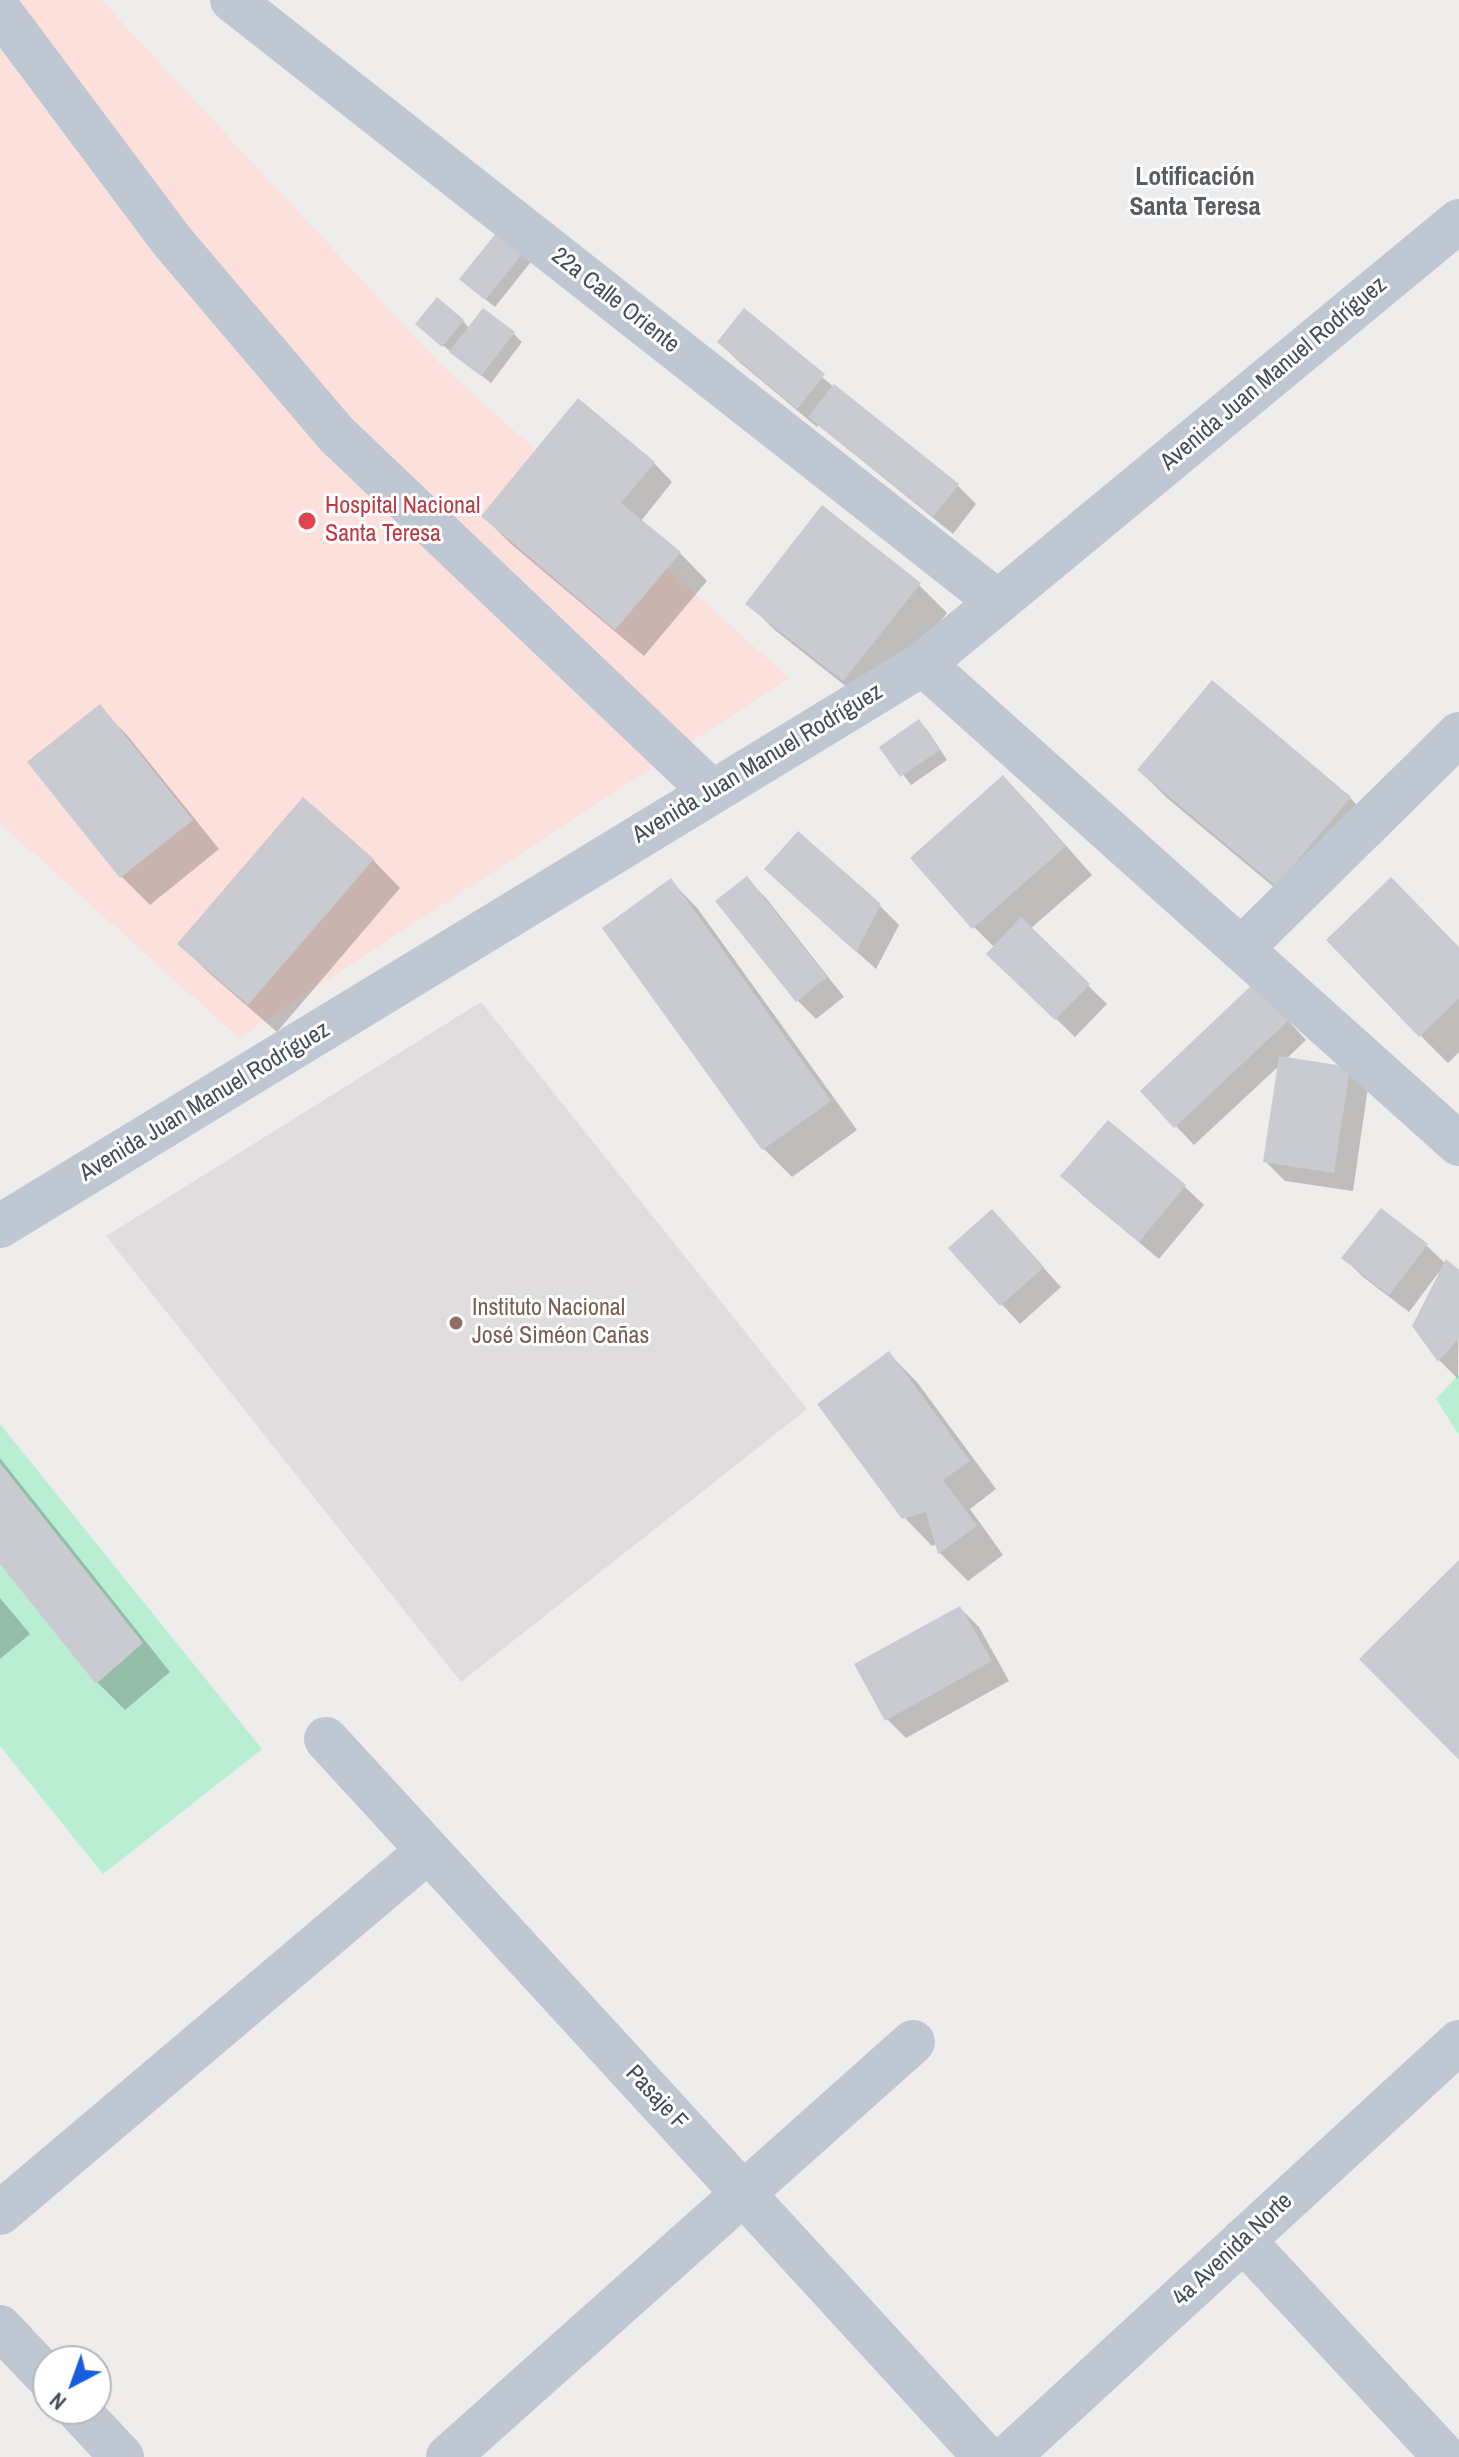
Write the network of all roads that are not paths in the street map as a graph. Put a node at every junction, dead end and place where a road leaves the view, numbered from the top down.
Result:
1 (232, 0) edge
2 (0, 11) edge
3 (1458, 223) edge
4 (998, 602) junction
5 (923, 664) junction
6 (1459, 734) edge
7 (712, 792) junction
8 (1242, 948) junction
9 (1459, 1144) edge
10 (0, 1226) edge
11 (326, 1739) dead end
12 (428, 1851) junction
13 (913, 2042) dead end
14 (1459, 2042) edge
15 (744, 2194) junction
16 (0, 2213) edge
17 (1243, 2240) junction
18 (0, 2327) edge
19 (32, 2361) edge
20 (92, 2425) edge
21 (122, 2457) edge
22 (448, 2457) edge
23 (985, 2457) edge
24 (1008, 2457) edge
25 (1445, 2457) edge

1 - 4 street, 22a Calle Oriente
2 - 7 street
3 - 4 street, Avenida Juan Manuel Rodríguez
4 - 5 street, Avenida Juan Manuel Rodríguez
5 - 7 street, Avenida Juan Manuel Rodríguez
5 - 8 street
6 - 8 street
7 - 10 street, Avenida Juan Manuel Rodríguez
8 - 9 street
11 - 12 street, Pasaje F
12 - 15 street, Pasaje F
12 - 16 street
13 - 15 street
14 - 17 street, 4a Avenida Norte
15 - 22 street
15 - 23 street, Pasaje F
17 - 24 street, 4a Avenida Norte
17 - 25 street
18 - 19 street
20 - 21 street

